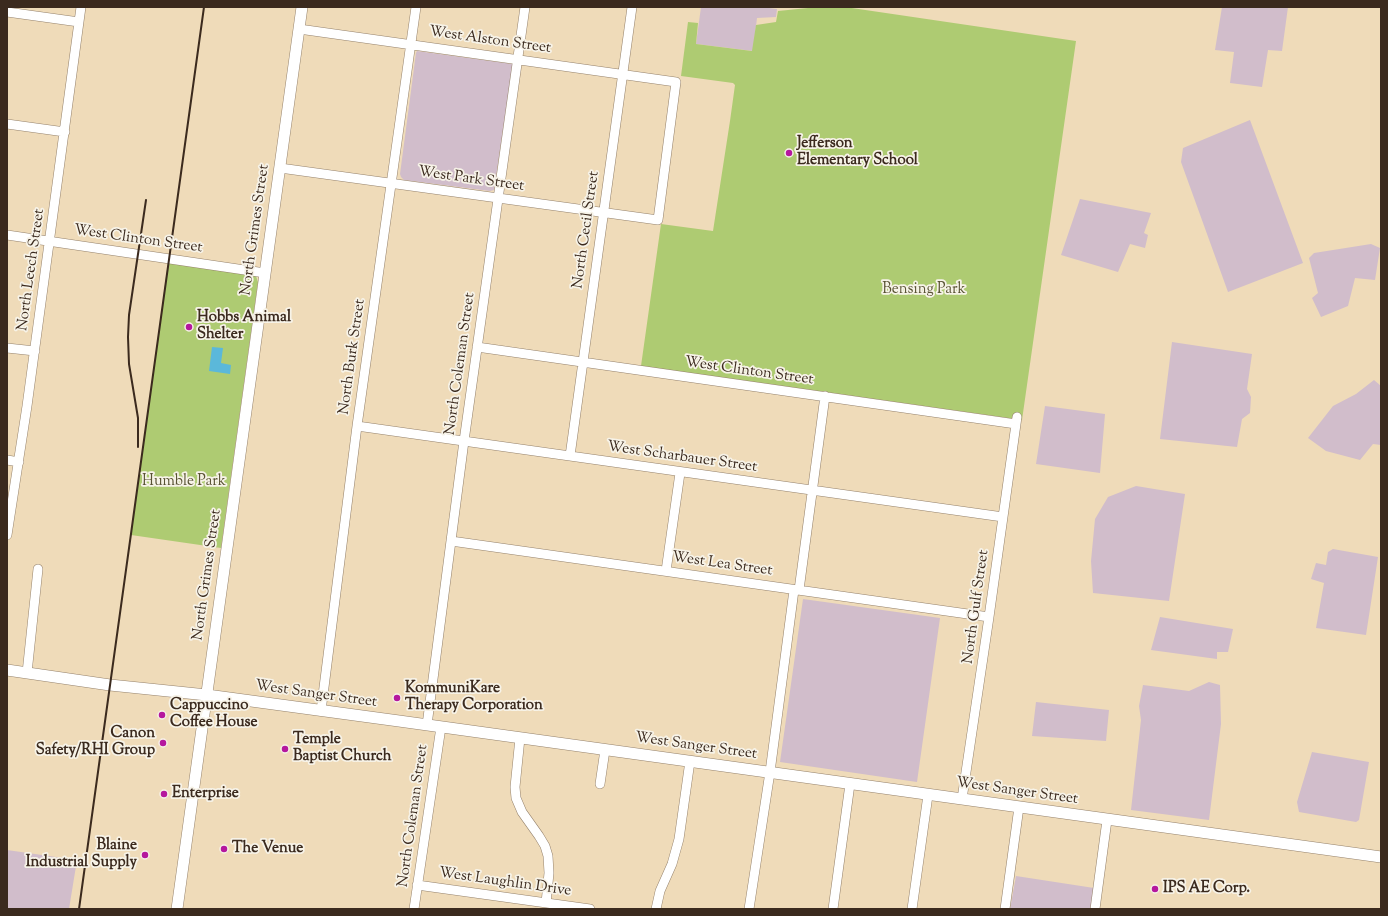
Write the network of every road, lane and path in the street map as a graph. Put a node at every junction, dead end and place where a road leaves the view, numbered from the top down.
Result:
1 (81, 7) edge
2 (302, 7) edge
3 (416, 7) edge
4 (525, 7) edge
5 (632, 7) edge
6 (7, 12) edge
7 (79, 22) junction
8 (299, 29) junction
9 (410, 44) junction
10 (518, 59) junction
11 (623, 74) junction
12 (7, 124) edge
13 (64, 132) junction
14 (280, 168) junction
15 (392, 183) junction
16 (498, 198) junction
17 (604, 212) junction
18 (658, 220) joint
19 (7, 235) edge
20 (49, 242) junction
21 (265, 273) junction
22 (477, 347) junction
23 (7, 348) edge
24 (35, 351) junction
25 (583, 362) junction
26 (825, 396) junction
27 (1017, 421) joint
28 (358, 426) junction
29 (464, 441) junction
30 (570, 456) junction
31 (7, 460) edge
32 (19, 462) junction
33 (680, 473) junction
34 (812, 491) junction
35 (1003, 517) junction
36 (7, 536) edge
37 (451, 541) junction
38 (38, 569) dead end
39 (666, 571) junction
40 (797, 590) junction
41 (989, 617) junction
42 (7, 670) edge
43 (27, 673) junction
44 (207, 695) junction
45 (321, 711) junction
46 (427, 725) junction
47 (441, 727) junction
48 (520, 738) junction
49 (605, 750) junction
50 (690, 761) junction
51 (770, 772) junction
52 (600, 784) dead end
53 (850, 784) junction
54 (928, 795) junction
55 (962, 800) junction
56 (1020, 808) junction
57 (1108, 820) junction
58 (1381, 857) edge
59 (417, 885) junction
60 (546, 903) junction
61 (177, 909) edge
62 (414, 909) edge
63 (590, 909) edge
64 (656, 909) edge
65 (749, 909) edge
66 (833, 909) edge
67 (912, 909) edge
68 (1005, 909) edge
69 (1095, 909) edge

1 - 7 street, North Leech Street
2 - 8 main road, North Grimes Street
3 - 9 street, North Burk Street
4 - 10 street, North Coleman Street
5 - 11 street, North Cecil Street
6 - 7 street
7 - 13 street, North Leech Street
8 - 9 street, West Alston Street
8 - 14 main road, North Grimes Street
9 - 10 street, West Alston Street
9 - 15 street, North Burk Street
10 - 11 street, West Alston Street
10 - 16 street, North Coleman Street
11 - 17 street, North Cecil Street
11 - 18 street, West Alston Street
12 - 13 street
13 - 20 street, North Leech Street
14 - 15 street, West Park Street
14 - 21 main road, North Grimes Street
15 - 16 street, West Park Street
15 - 28 street, North Burk Street
16 - 17 street, West Park Street
16 - 22 street, North Coleman Street
17 - 18 street, West Park Street
17 - 25 street, North Cecil Street
19 - 20 street, West Clinton Street
20 - 21 street, West Clinton Street
20 - 24 street, North Leech Street
21 - 44 main road, North Grimes Street
22 - 25 street, West Clinton Street
22 - 29 street, North Coleman Street
23 - 24 street
24 - 32 street, North Leech Street
25 - 26 street, West Clinton Street
25 - 30 street, North Cecil Street
26 - 27 street, West Clinton Street
26 - 34 street
27 - 35 street, North Gulf Street
28 - 29 street, West Scharbauer Street
28 - 45 street, North Burk Street
29 - 30 street, West Scharbauer Street
29 - 37 street, North Coleman Street
30 - 33 street, West Scharbauer Street
31 - 32 street
32 - 36 street, North Leech Street
33 - 34 street, West Scharbauer Street
33 - 39 street
34 - 35 street, West Scharbauer Street
34 - 40 street
35 - 41 street, North Gulf Street
37 - 39 street, West Lea Street
37 - 46 street, North Coleman Street
38 - 43 street
39 - 40 street, West Lea Street
40 - 41 street, West Lea Street
40 - 51 street
41 - 55 street, North Gulf Street
42 - 43 main road, West Sanger Street
43 - 44 main road, West Sanger Street
44 - 45 main road, West Sanger Street
44 - 61 main road, North Grimes Street
45 - 46 main road, West Sanger Street
46 - 47 main road, West Sanger Street
47 - 48 main road, West Sanger Street
47 - 59 street, North Coleman Street
48 - 49 main road, West Sanger Street
48 - 60 street
49 - 50 main road, West Sanger Street
49 - 52 street
50 - 51 main road, West Sanger Street
50 - 64 street
51 - 53 main road, West Sanger Street
51 - 65 street
53 - 54 main road, West Sanger Street
53 - 66 street
54 - 55 main road, West Sanger Street
54 - 67 street
55 - 56 main road, West Sanger Street
56 - 57 main road, West Sanger Street
56 - 68 street
57 - 58 main road, West Sanger Street
57 - 69 street
59 - 60 street, West Laughlin Drive
59 - 62 street, North Coleman Street
60 - 63 street, West Laughlin Drive

